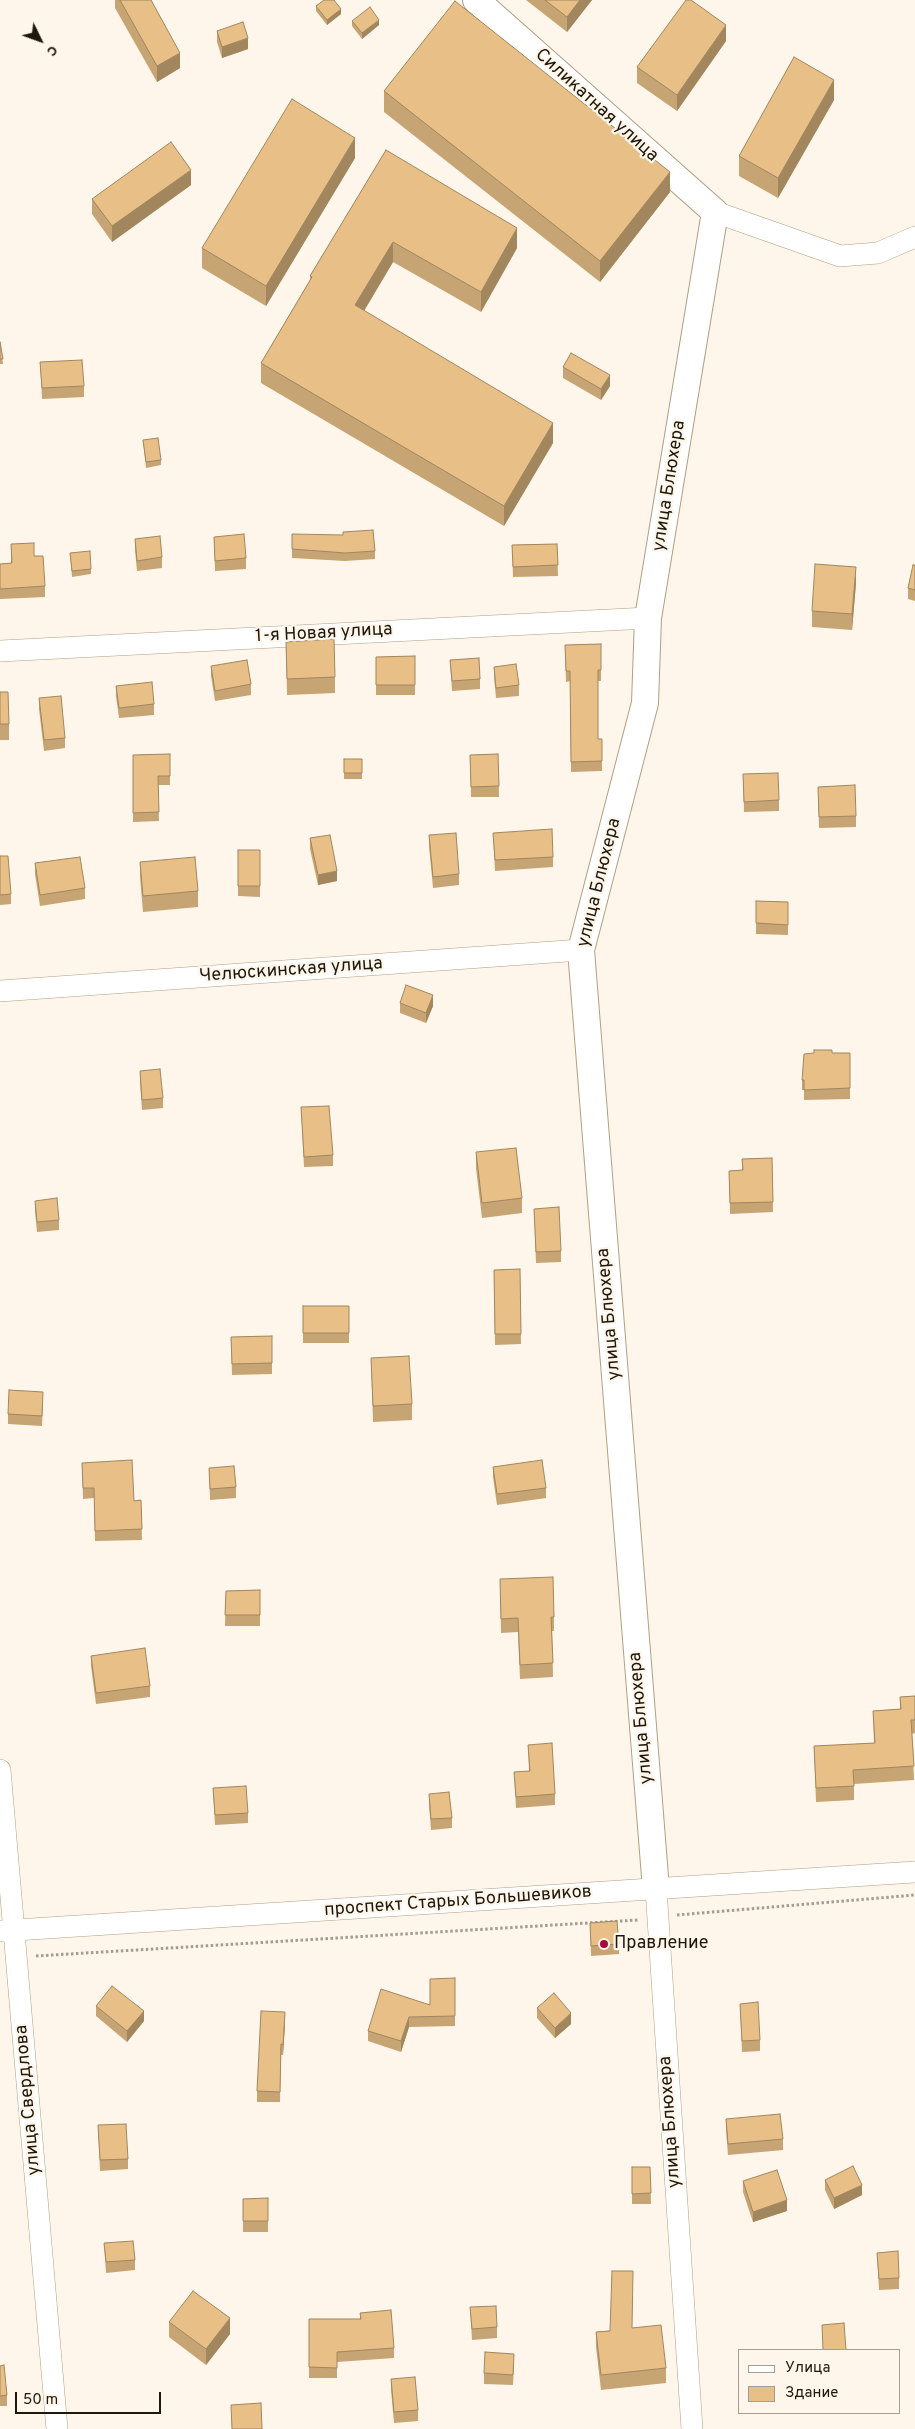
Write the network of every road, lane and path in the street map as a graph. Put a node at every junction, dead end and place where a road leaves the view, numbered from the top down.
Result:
1 (476, 0) edge
2 (715, 212) junction
3 (915, 238) edge
4 (648, 618) junction
5 (0, 651) edge
6 (581, 950) junction
7 (0, 991) edge
8 (0, 1770) edge
9 (915, 1872) edge
10 (656, 1890) junction
11 (915, 1895) edge
12 (658, 1919) junction
13 (8, 1931) edge
14 (18, 1958) junction
15 (56, 2429) edge
16 (692, 2429) edge

1 - 2 street, Силикатная улица
2 - 3 street
2 - 4 street, улица Блюхера
4 - 5 street, 1-я Новая улица
4 - 6 street, улица Блюхера
6 - 7 street, Челюскинская улица
6 - 10 street, улица Блюхера
8 - 13 street, улица Свердлова
9 - 10 street, проспект Старых Большевиков
10 - 12 street, улица Блюхера
10 - 13 street, проспект Старых Большевиков
11 - 12 path
12 - 14 path
12 - 16 street, улица Блюхера
13 - 14 street, улица Свердлова
14 - 15 street, улица Свердлова

